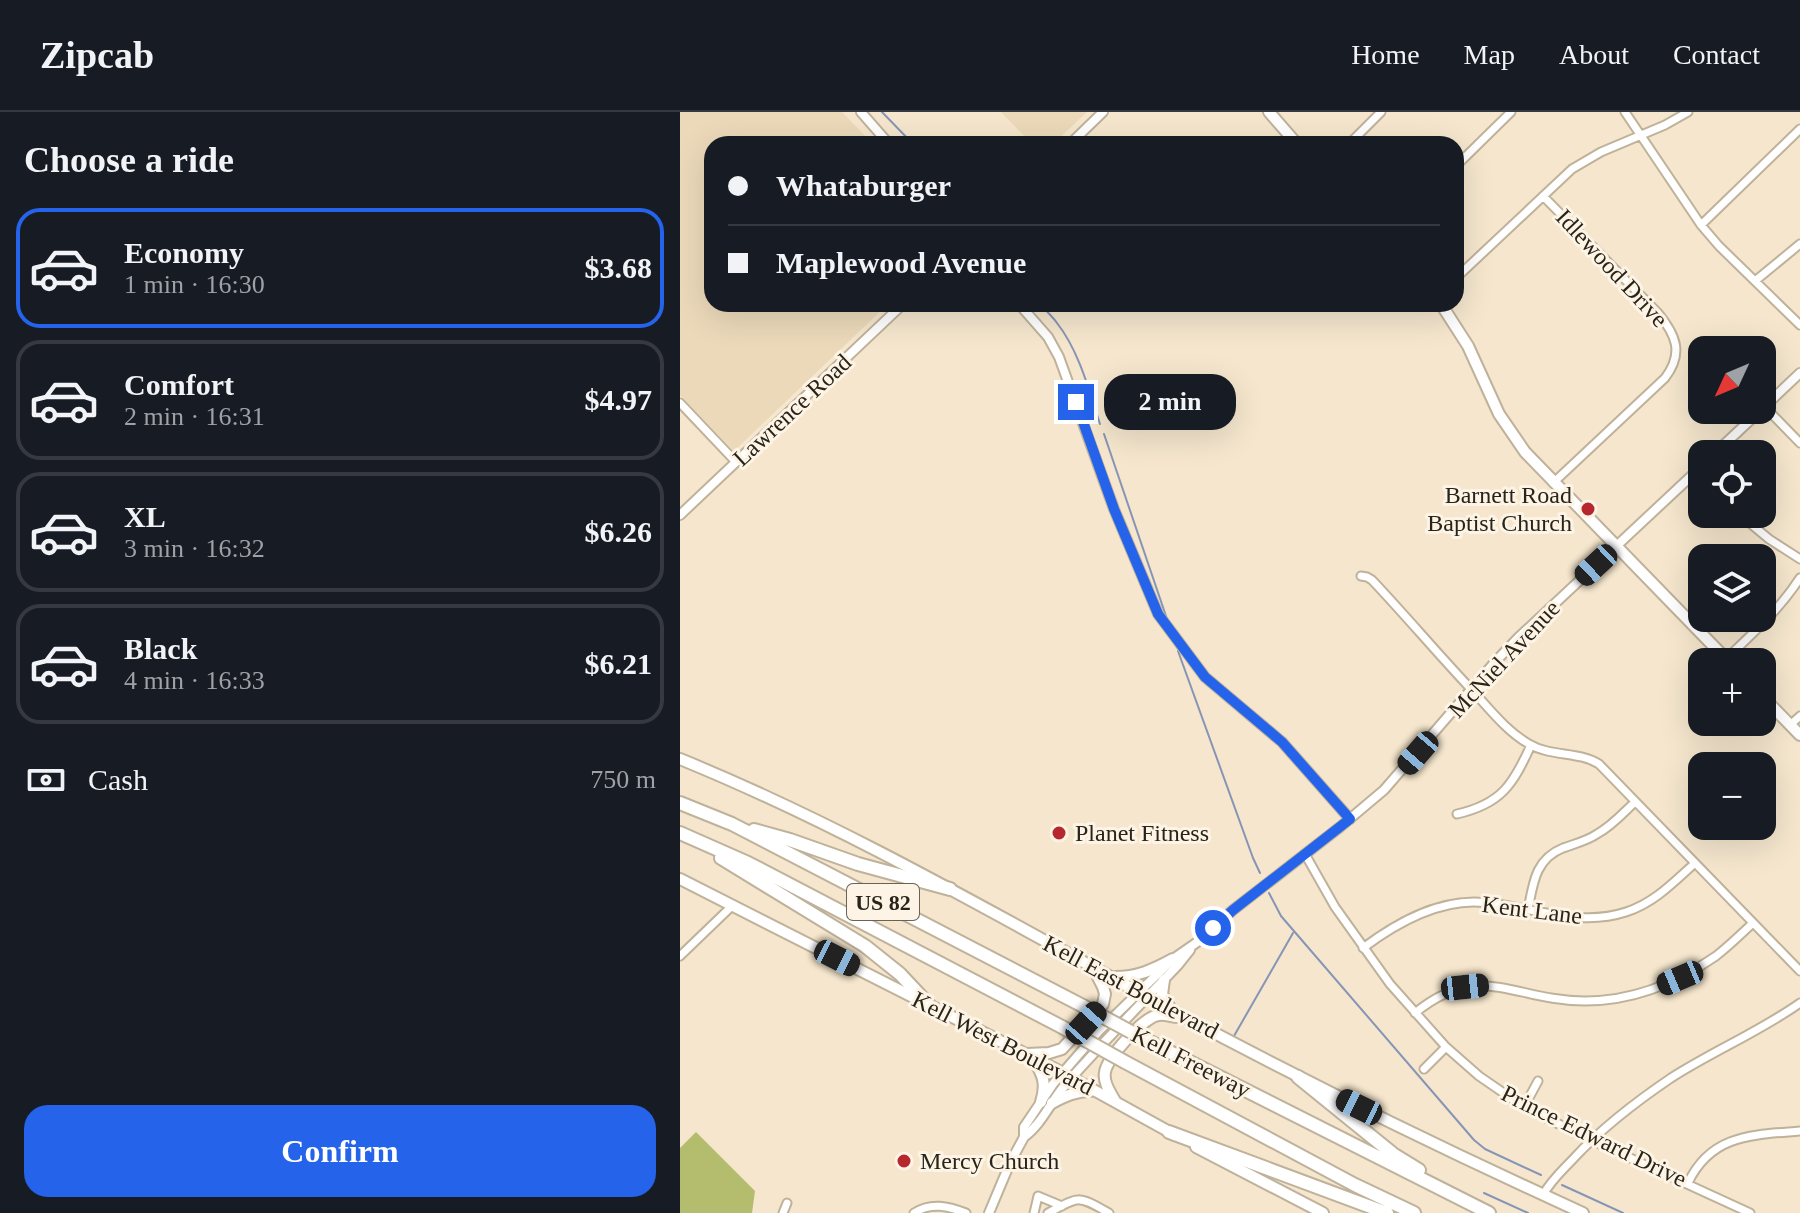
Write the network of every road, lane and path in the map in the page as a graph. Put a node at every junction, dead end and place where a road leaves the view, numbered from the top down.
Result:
1 (861, 112) edge
2 (1103, 112) edge
3 (1269, 112) edge
4 (1381, 112) edge
5 (1511, 112) edge
6 (1625, 112) edge
7 (1688, 112) edge
8 (1800, 129) edge
9 (882, 136) edge
10 (1078, 136) edge
11 (1290, 136) edge
12 (1357, 136) edge
13 (1640, 136) junction
14 (1464, 158) edge
15 (1543, 196) junction
16 (1701, 225) junction
17 (1800, 244) edge
18 (1464, 270) edge
19 (1755, 281) junction
20 (895, 312) edge
21 (1026, 312) edge
22 (1446, 312) edge
23 (1800, 325) edge
24 (1800, 373) edge
25 (1776, 395) edge
26 (680, 403) edge
27 (1776, 421) edge
28 (1745, 424) edge
29 (1729, 440) edge
30 (1800, 443) edge
31 (736, 462) junction
32 (1553, 483) junction
33 (1688, 483) edge
34 (680, 515) edge
35 (1756, 528) edge
36 (1616, 547) junction
37 (1800, 559) edge
38 (1361, 576) dead end
39 (1800, 578) edge
40 (1716, 648) edge
41 (1740, 648) edge
42 (1471, 689) junction
43 (1776, 710) edge
44 (1800, 716) edge
45 (1790, 725) junction
46 (1800, 735) edge
47 (1531, 745) junction
48 (680, 759) edge
49 (1635, 802) junction
50 (680, 803) edge
51 (1457, 814) dead end
52 (1350, 819) junction
53 (732, 824) junction
54 (686, 836) edge
55 (1305, 854) junction
56 (1695, 863) junction
57 (680, 879) edge
58 (950, 889) junction
59 (733, 905) junction
60 (1528, 910) junction
61 (1753, 923) junction
62 (1196, 943) junction
63 (1363, 948) junction
64 (680, 956) edge
65 (1173, 959) junction
66 (1092, 967) junction
67 (1800, 971) edge
68 (1110, 977) junction
69 (1164, 980) junction
70 (1142, 994) junction
71 (1800, 1003) edge
72 (929, 1005) junction
73 (1174, 1012) junction
74 (1415, 1013) junction
75 (1188, 1019) junction
76 (1446, 1047) junction
77 (1028, 1055) junction
78 (1424, 1069) dead end
79 (1067, 1075) junction
80 (1298, 1077) junction
81 (1538, 1081) dead end
82 (1095, 1091) junction
83 (1115, 1102) junction
84 (1046, 1103) junction
85 (1524, 1107) junction
86 (1800, 1131) edge
87 (1169, 1132) junction
88 (1591, 1140) junction
89 (1688, 1183) junction
90 (1543, 1195) junction
91 (787, 1203) dead end
92 (1062, 1206) junction
93 (783, 1213) edge
94 (914, 1213) edge
95 (966, 1213) edge
96 (989, 1213) edge
97 (1034, 1213) edge
98 (1048, 1213) edge
99 (1109, 1213) edge
100 (1323, 1213) edge
101 (1387, 1213) edge
102 (1414, 1213) edge
103 (1490, 1213) edge
104 (1583, 1213) edge
105 (1750, 1213) edge

1 - 9 street
2 - 10 street
3 - 11 main road
4 - 12 street
5 - 14 street
6 - 13 street
7 - 13 street
8 - 16 street
13 - 15 street
13 - 16 street
15 - 18 street
15 - 32 street, Idlewood Drive
16 - 19 street
17 - 19 street
19 - 23 street
20 - 31 street, Lawrence Road
21 - 52 street
22 - 32 main road
24 - 25 street
26 - 31 street
27 - 30 street
28 - 29 street
31 - 34 street, Lawrence Road
32 - 36 main road
33 - 36 street, McNiel Avenue
35 - 37 street
36 - 40 main road
36 - 42 street, McNiel Avenue
38 - 42 street
39 - 41 street
42 - 47 street
42 - 52 street, McNiel Avenue
43 - 45 main road
44 - 45 street
45 - 46 main road
47 - 49 street
47 - 51 street
48 - 58 main road, Kell East Boulevard
49 - 56 street
49 - 60 street
50 - 53 highway, Kell Freeway / US 82
52 - 55 street, McNiel Avenue
53 - 58 highway
53 - 103 highway, Kell Freeway / US 82, bridge
54 - 72 highway
54 - 102 highway, Kell Freeway / US 82, bridge
55 - 62 street, McNiel Avenue
55 - 63 street, Prince Edward Drive
56 - 60 street, Kent Lane
56 - 61 street
57 - 59 main road, Kell West Boulevard
58 - 66 main road, Kell East Boulevard
59 - 64 street
59 - 72 main road, Kell West Boulevard
60 - 63 street, Kent Lane
61 - 67 street
61 - 74 street
62 - 65 street, McNiel Avenue
62 - 69 street, McNiel Avenue
63 - 74 street, Prince Edward Drive
65 - 68 main road
65 - 70 street, McNiel Avenue
66 - 68 main road, Kell East Boulevard
66 - 77 main road
68 - 70 main road, Kell East Boulevard
69 - 70 street, McNiel Avenue
69 - 73 main road
70 - 73 main road, Kell East Boulevard
70 - 79 street, McNiel Avenue
71 - 88 street
72 - 77 main road, Kell West Boulevard
73 - 75 main road, Kell East Boulevard
74 - 76 street, Prince Edward Drive
75 - 80 main road, Kell East Boulevard
75 - 83 main road
76 - 78 street
76 - 85 street, Prince Edward Drive
77 - 79 main road, Kell West Boulevard
77 - 84 main road
79 - 82 main road, Kell West Boulevard
79 - 84 street, McNiel Avenue
80 - 90 main road, Kell East Boulevard
80 - 103 highway
81 - 85 street
82 - 83 main road, Kell West Boulevard
82 - 84 main road
83 - 87 main road, Kell West Boulevard
84 - 96 street, McNiel Avenue
85 - 88 street, Prince Edward Drive
86 - 89 street
87 - 100 main road, Kell West Boulevard
87 - 101 highway
88 - 89 street, Prince Edward Drive
88 - 90 street
89 - 105 street, Prince Edward Drive
90 - 104 main road, Kell East Boulevard
91 - 93 street
92 - 97 street
92 - 98 street
92 - 99 street
94 - 95 street

